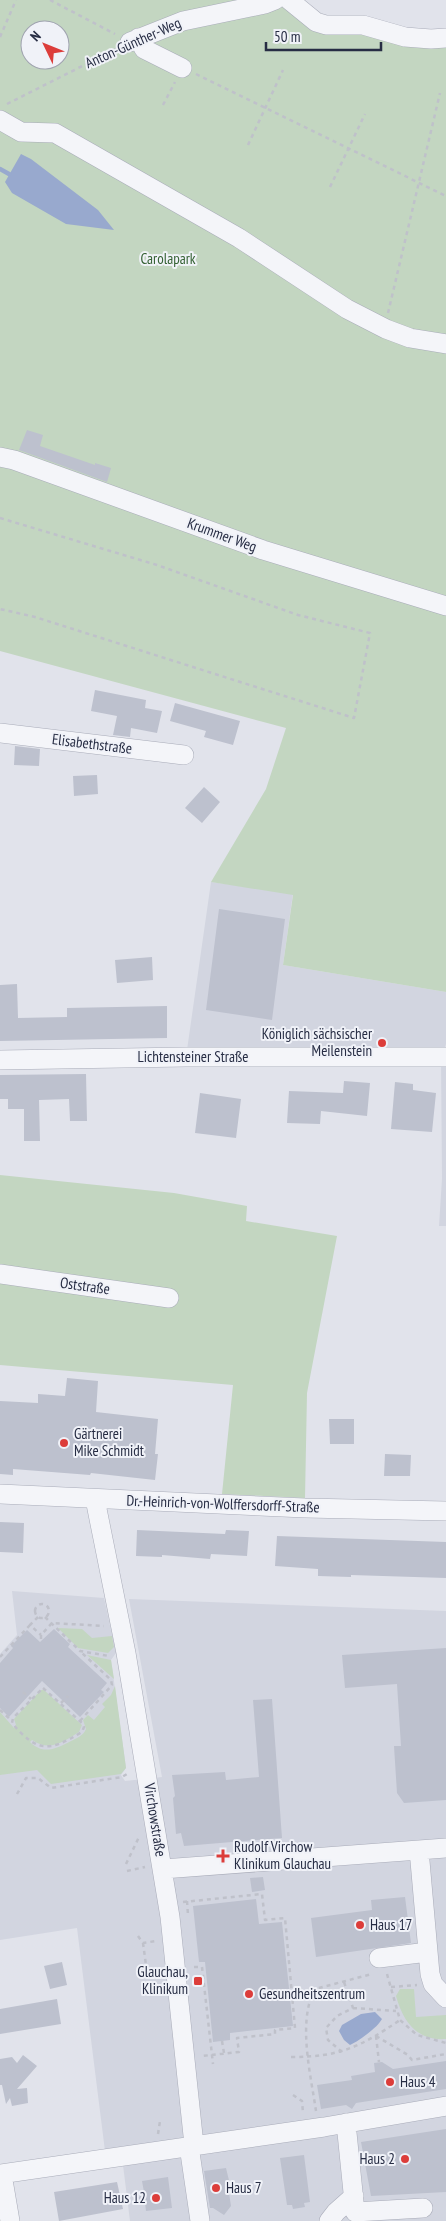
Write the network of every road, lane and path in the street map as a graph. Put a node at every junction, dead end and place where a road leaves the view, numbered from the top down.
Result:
1 (16, 0) edge
2 (50, 0) edge
3 (274, 0) edge
4 (289, 0) edge
5 (0, 37) edge
6 (446, 38) edge
7 (134, 40) junction
8 (182, 68) junction
9 (283, 70) dead end
10 (440, 93) dead end
11 (163, 104) dead end
12 (265, 108) junction
13 (3, 113) edge
14 (365, 114) dead end
15 (248, 145) dead end
16 (348, 148) junction
17 (419, 183) junction
18 (330, 186) dead end
19 (446, 196) edge
20 (386, 319) dead end
21 (446, 344) edge
22 (0, 457) edge
23 (0, 518) edge
24 (446, 606) edge
25 (0, 609) edge
26 (0, 733) edge
27 (184, 755) dead end
28 (446, 1057) edge
29 (0, 1060) edge
30 (0, 1274) edge
31 (169, 1298) dead end
32 (0, 1494) edge
33 (95, 1499) junction
34 (446, 1511) edge
35 (38, 1617) junction
36 (45, 1617) junction
37 (51, 1624) junction
38 (120, 1624) junction
39 (30, 1625) junction
40 (80, 1651) junction
41 (126, 1654) junction
42 (0, 1657) edge
43 (23, 1692) dead end
44 (68, 1696) dead end
45 (31, 1699) junction
46 (61, 1703) junction
47 (0, 1710) edge
48 (12, 1721) junction
49 (80, 1721) junction
50 (127, 1774) dead end
51 (18, 1794) dead end
52 (446, 1848) edge
53 (419, 1850) junction
54 (162, 1869) junction
55 (187, 1901) junction
56 (168, 1903) junction
57 (189, 1920) dead end
58 (143, 1942) dead end
59 (428, 1952) junction
60 (193, 1958) dead end
61 (383, 1962) junction
62 (146, 1965) dead end
63 (344, 1982) junction
64 (391, 1987) junction
65 (441, 1989) edge
66 (205, 1998) junction
67 (197, 1999) dead end
68 (352, 2008) junction
69 (396, 2011) junction
70 (400, 2020) junction
71 (376, 2036) junction
72 (222, 2041) dead end
73 (446, 2043) edge
74 (342, 2052) junction
75 (224, 2053) junction
76 (446, 2054) edge
77 (212, 2055) junction
78 (185, 2057) junction
79 (291, 2057) dead end
80 (308, 2058) junction
81 (379, 2062) dead end
82 (213, 2064) dead end
83 (293, 2095) dead end
84 (446, 2106) edge
85 (311, 2122) junction
86 (346, 2123) junction
87 (192, 2145) junction
88 (1, 2174) edge
89 (354, 2196) junction
90 (423, 2208) dead end
91 (10, 2221) edge
92 (200, 2221) edge
93 (329, 2221) edge

1 - 5 path
2 - 7 path
3 - 7 street, Anton-Günther-Weg
4 - 6 street
7 - 8 street
7 - 13 path, Anton-Günther-Weg
8 - 11 path
8 - 12 path
9 - 12 path
10 - 17 path
12 - 15 path
12 - 16 path
13 - 21 street
14 - 16 path
16 - 17 path
16 - 18 path
17 - 19 path
17 - 20 path
22 - 24 street, Krummer Weg
23 - 25 path
26 - 27 street, Elisabethstraße
28 - 29 street, Lichtensteiner Straße
30 - 31 street, Oststraße
32 - 33 street, Dr.-Heinrich-von-Wolffersdorff-Straße
33 - 34 street, Dr.-Heinrich-von-Wolffersdorff-Straße
33 - 38 street, Virchowstraße
35 - 36 path
35 - 36 path
35 - 39 path
36 - 37 path
37 - 38 path
37 - 39 path
37 - 40 path
38 - 41 street, Virchowstraße
39 - 42 path
40 - 41 path
40 - 49 path
41 - 54 street, Virchowstraße
43 - 45 path
44 - 46 path
45 - 46 path
45 - 48 path
46 - 49 path
47 - 48 path
48 - 49 path
50 - 51 path
52 - 53 street
53 - 54 street
53 - 59 street
54 - 56 street, Virchowstraße
55 - 56 path
55 - 57 path
55 - 75 path
56 - 78 street, Virchowstraße
58 - 62 path
59 - 61 street
59 - 65 street
60 - 66 path
61 - 63 path
61 - 64 path
63 - 68 path
63 - 80 path
64 - 65 path
64 - 69 path
66 - 67 path
66 - 77 path
68 - 69 path
68 - 74 path
69 - 70 path
70 - 71 path
70 - 73 path
71 - 74 path
71 - 76 path
71 - 81 path
72 - 75 path
74 - 80 path
75 - 77 path
77 - 78 path
77 - 82 path
78 - 87 street, Virchowstraße
79 - 80 path
80 - 85 path
83 - 85 path
84 - 86 street
85 - 86 street
85 - 87 street
86 - 89 street
87 - 88 street
87 - 92 street, Virchowstraße
88 - 91 street
89 - 90 street
89 - 93 street

